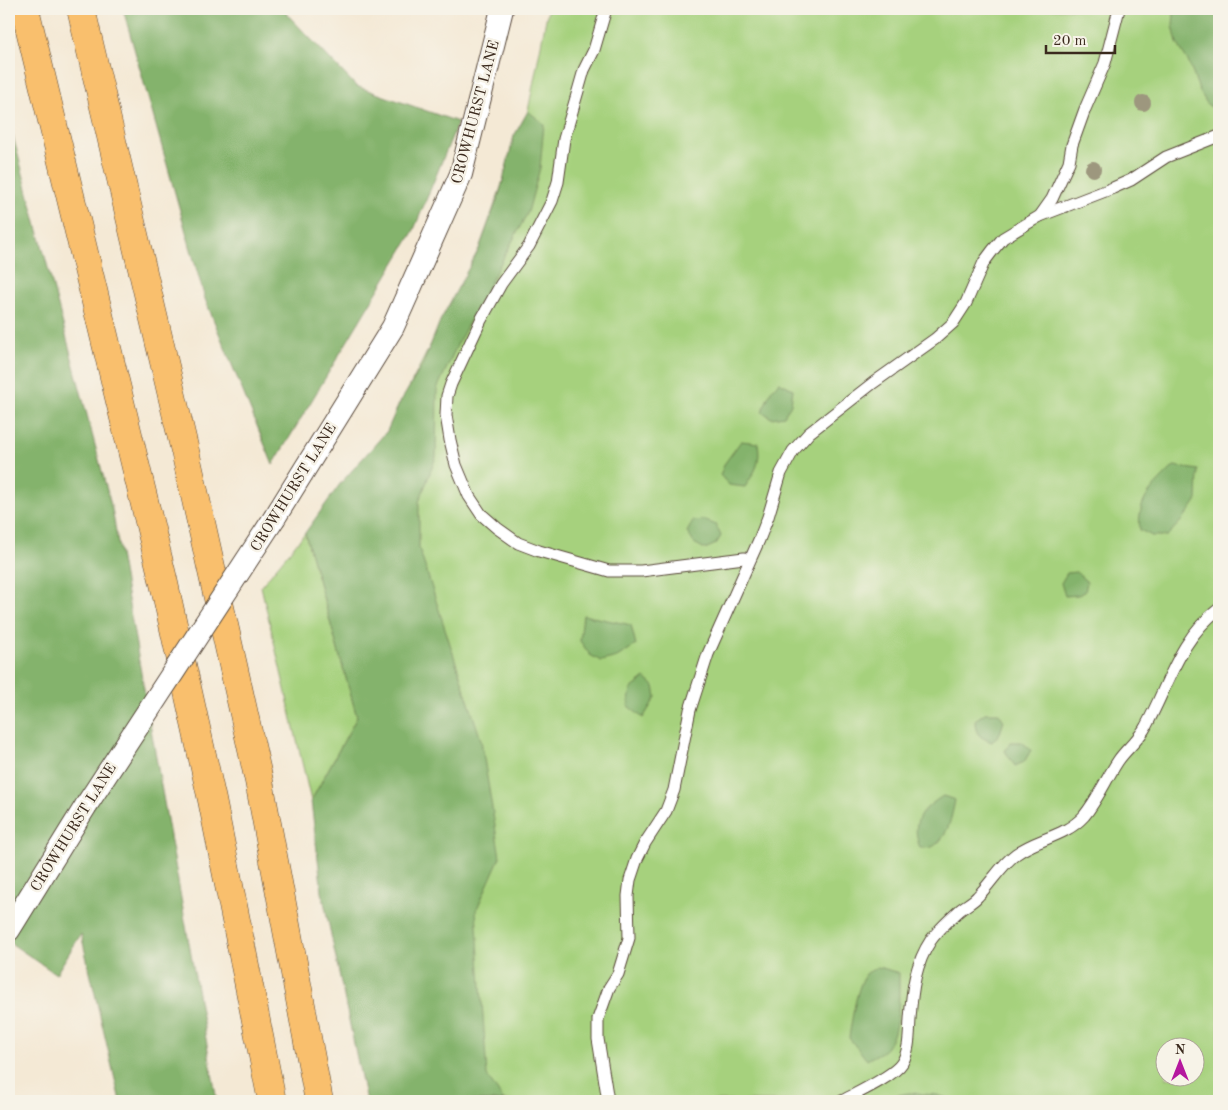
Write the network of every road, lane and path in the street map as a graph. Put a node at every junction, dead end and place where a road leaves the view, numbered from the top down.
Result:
1 (25, 9) edge
2 (81, 9) edge
3 (502, 9) edge
4 (606, 9) edge
5 (1118, 9) edge
6 (1219, 136) edge
7 (1040, 216) junction
8 (744, 558) dead end
9 (1219, 609) edge
10 (9, 930) edge
11 (272, 1101) edge
12 (319, 1101) edge
13 (608, 1101) edge
14 (842, 1101) edge

1 - 11 highway
2 - 12 highway
3 - 10 street, CROWHURST LANE, bridge
4 - 8 lane
5 - 7 lane
6 - 7 lane
7 - 13 lane
9 - 14 lane

